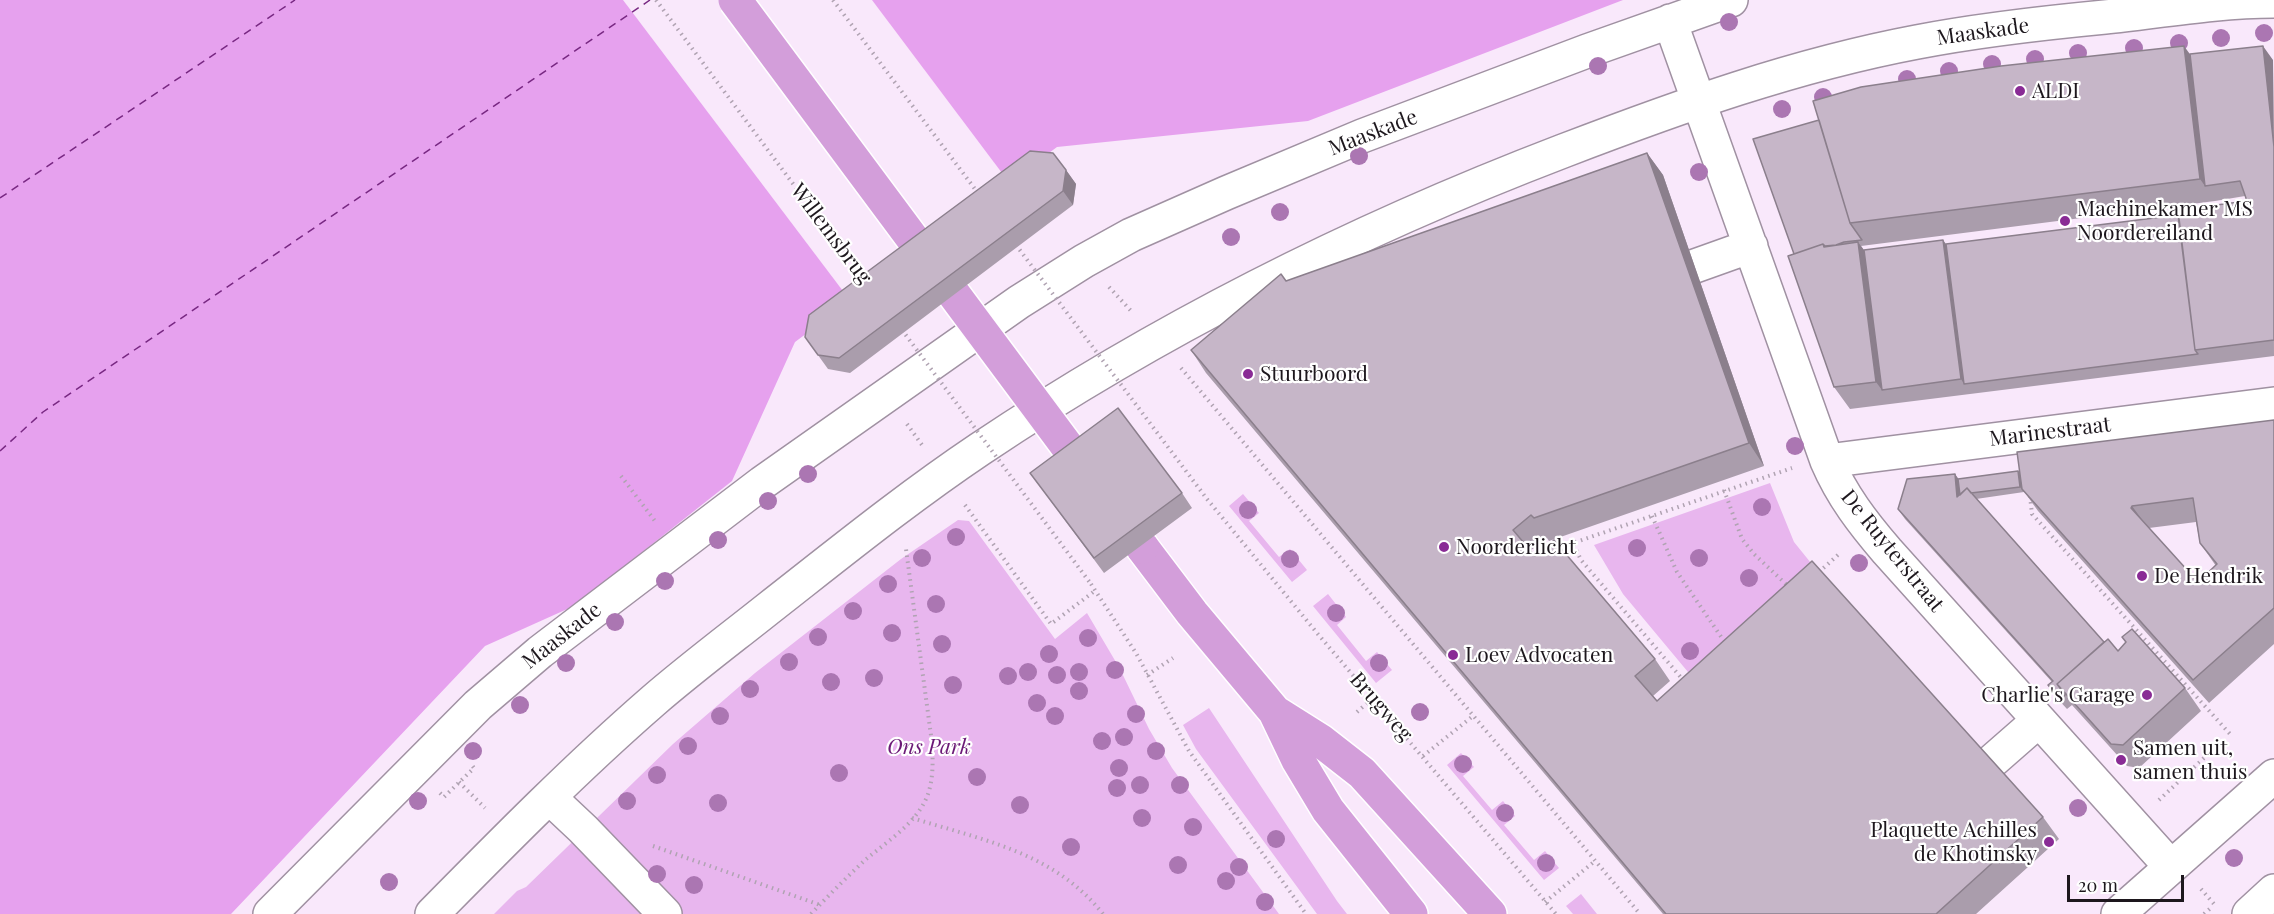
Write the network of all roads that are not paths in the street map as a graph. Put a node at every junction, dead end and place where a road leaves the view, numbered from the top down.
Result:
1 (735, 0) edge
2 (1731, 0) edge
3 (2274, 1) edge
4 (1670, 21) junction
5 (1699, 102) junction
6 (1751, 246) junction
7 (1695, 266) dead end
8 (2274, 404) edge
9 (1827, 461) junction
10 (1275, 712) junction
11 (2038, 721) junction
12 (1990, 763) edge
13 (2274, 776) edge
14 (550, 798) junction
15 (2171, 867) junction
16 (2274, 891) edge
17 (270, 914) edge
18 (432, 914) edge
19 (665, 914) edge
20 (1411, 914) edge
21 (1490, 914) edge
22 (2118, 914) edge
23 (2248, 914) edge

1 - 10 main road, bridge
2 - 4 street, Maaskade
3 - 5 street, Maaskade
4 - 5 street
4 - 17 street, Maaskade
5 - 6 street, De Ruyterstraat
5 - 14 street, Maaskade
6 - 7 street
6 - 9 street, De Ruyterstraat
8 - 9 street, Marinestraat
9 - 11 street, De Ruyterstraat
10 - 20 main road
10 - 21 main road
11 - 12 street
11 - 15 street, De Ruyterstraat
13 - 15 street
14 - 18 street, Maaskade
14 - 19 street
15 - 22 street
16 - 23 street

